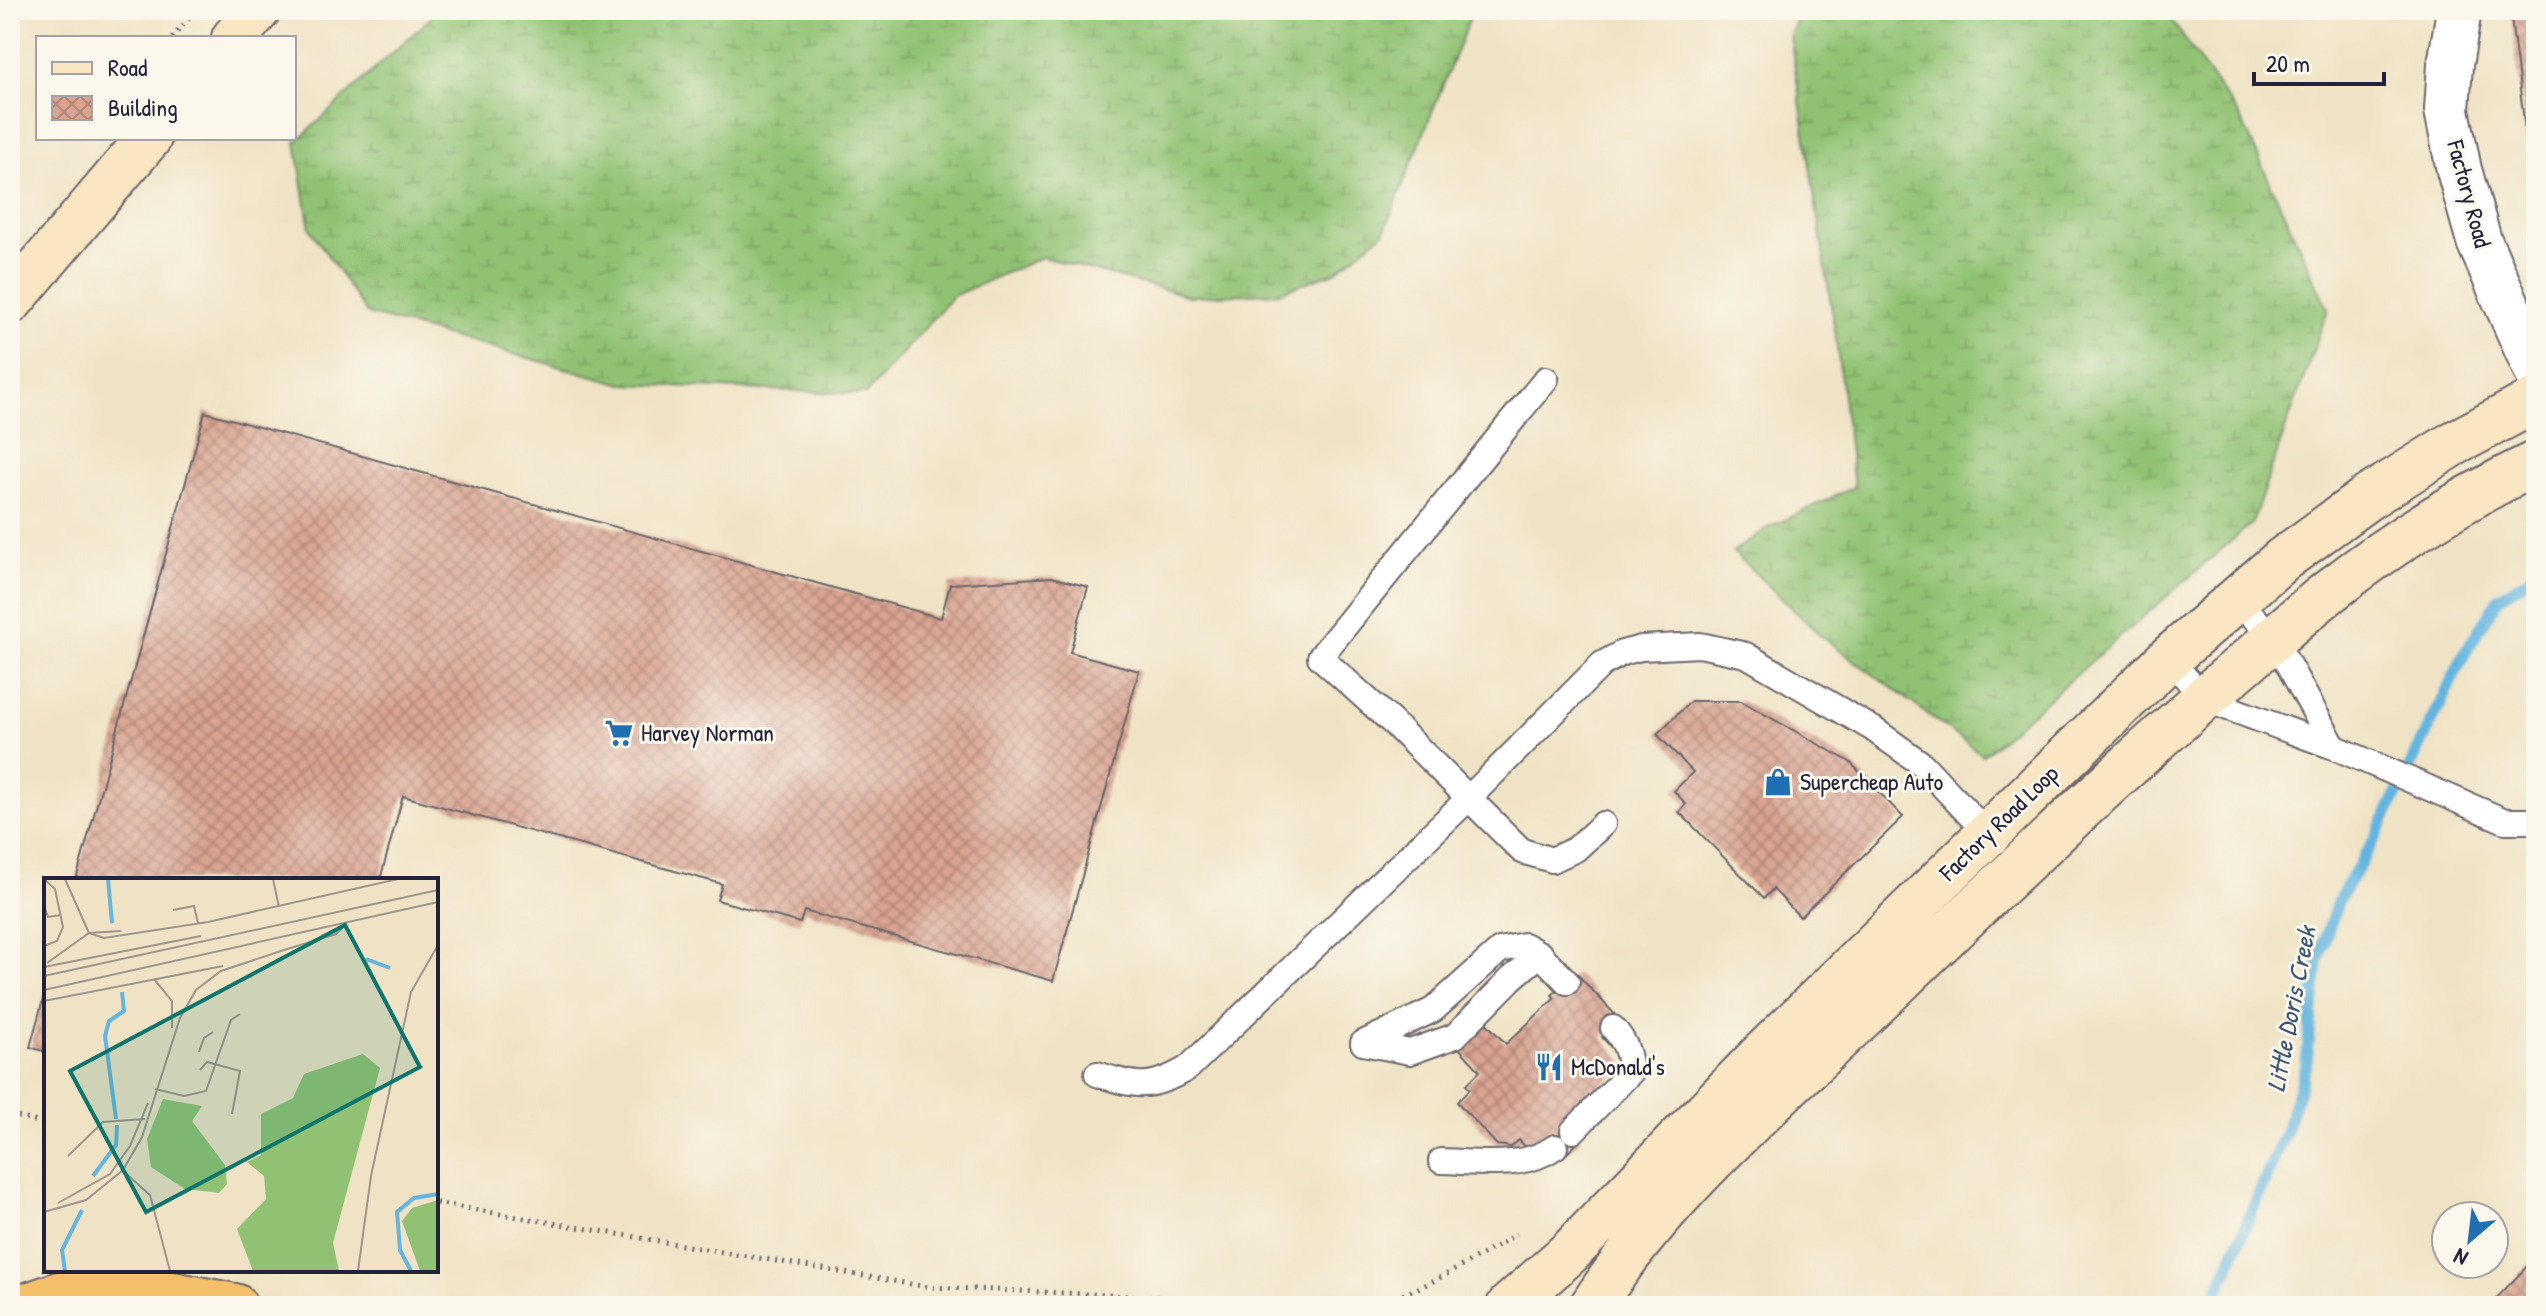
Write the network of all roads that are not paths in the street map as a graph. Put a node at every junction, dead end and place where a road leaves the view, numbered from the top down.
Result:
1 (258, 10) edge
2 (2459, 10) edge
3 (236, 36) edge
4 (147, 140) edge
5 (10, 302) edge
6 (2536, 370) edge
7 (1546, 379) dead end
8 (2536, 400) edge
9 (2536, 463) edge
10 (2237, 599) junction
11 (2274, 639) junction
12 (2169, 658) junction
13 (2204, 699) junction
14 (2334, 747) junction
15 (1469, 798) junction
16 (2536, 821) edge
17 (1603, 824) dead end
18 (1988, 833) junction
19 (2017, 868) junction
20 (1540, 954) junction
21 (1567, 982) dead end
22 (1613, 1028) dead end
23 (1097, 1074) dead end
24 (1441, 1161) dead end
25 (25, 1306) edge
26 (235, 1306) edge
27 (1509, 1306) edge
28 (1592, 1306) edge

1 - 3 main road
2 - 6 street, Factory Road
4 - 5 main road
7 - 15 lane
8 - 10 main road, Factory Road Loop
9 - 11 main road, Factory Road Loop
10 - 11 lane
10 - 12 main road, Factory Road Loop
11 - 13 main road, Factory Road Loop
11 - 14 lane
12 - 13 lane
12 - 18 main road, Factory Road Loop
13 - 14 lane
13 - 19 main road, Factory Road Loop
14 - 16 lane
15 - 17 lane
15 - 18 lane
15 - 23 lane
18 - 19 lane
18 - 27 main road, Factory Road Loop
19 - 28 main road, Factory Road Loop
20 - 20 lane
20 - 21 lane
22 - 24 lane
25 - 26 highway

